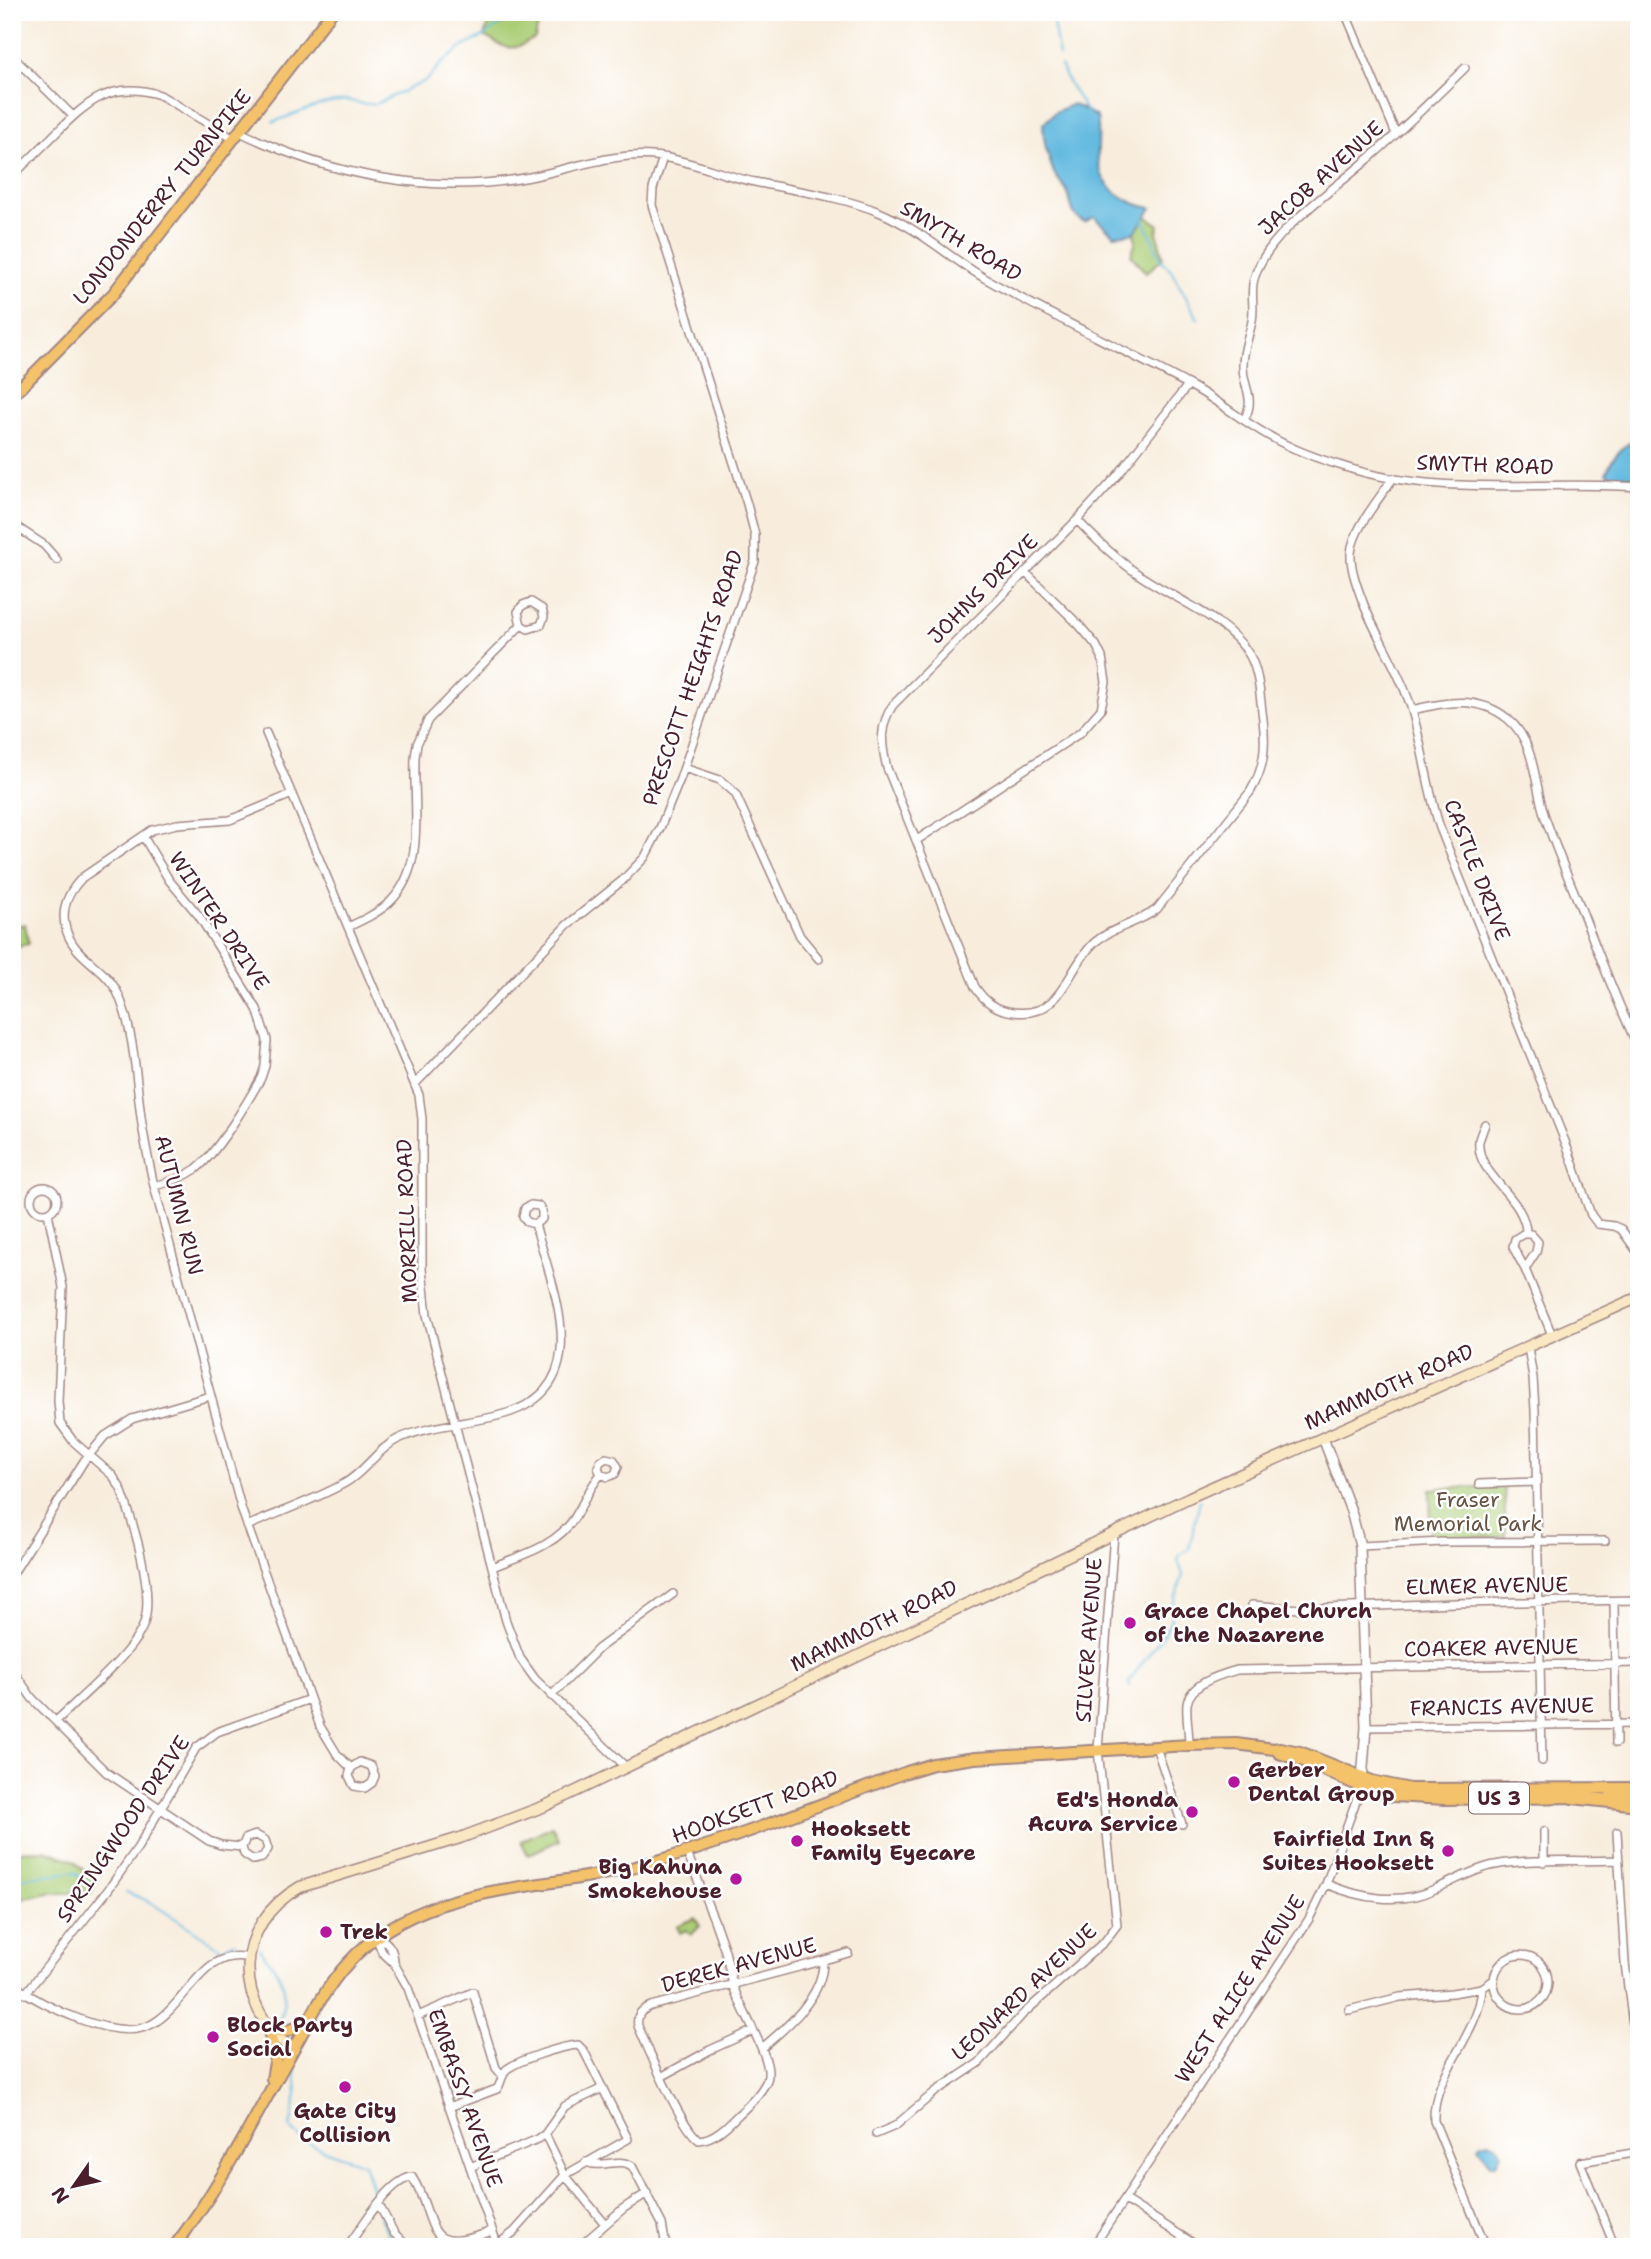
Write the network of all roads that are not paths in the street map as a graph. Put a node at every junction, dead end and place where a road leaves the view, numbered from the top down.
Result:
1 (332, 12) edge
2 (1345, 12) edge
3 (12, 56) edge
4 (1465, 68) dead end
5 (73, 116) junction
6 (1396, 134) junction
7 (237, 136) junction
8 (663, 157) junction
9 (12, 176) edge
10 (1188, 385) junction
11 (12, 396) edge
12 (1244, 420) junction
13 (1393, 478) junction
14 (1639, 487) edge
15 (1077, 520) junction
16 (12, 524) edge
17 (57, 560) dead end
18 (1025, 572) junction
19 (521, 625) dead end
20 (1412, 710) junction
21 (265, 733) dead end
22 (684, 768) junction
23 (292, 794) junction
24 (143, 836) junction
25 (917, 840) junction
26 (348, 927) junction
27 (819, 959) dead end
28 (1639, 1049) edge
29 (415, 1084) junction
30 (1479, 1141) dead end
31 (154, 1186) junction
32 (48, 1213) dead end
33 (535, 1224) dead end
34 (1526, 1233) junction
35 (1639, 1254) edge
36 (1525, 1269) junction
37 (1639, 1297) edge
38 (1552, 1335) junction
39 (1528, 1347) junction
40 (211, 1396) junction
41 (455, 1424) junction
42 (1323, 1438) junction
43 (89, 1454) junction
44 (601, 1474) dead end
45 (1536, 1482) junction
46 (1479, 1484) dead end
47 (247, 1526) junction
48 (1114, 1533) junction
49 (1538, 1541) junction
50 (1605, 1541) dead end
51 (1360, 1546) junction
52 (492, 1567) junction
53 (12, 1575) edge
54 (673, 1594) dead end
55 (1639, 1600) edge
56 (1614, 1602) junction
57 (1540, 1603) junction
58 (1252, 1605) dead end
59 (1363, 1606) junction
60 (1542, 1663) junction
61 (1614, 1663) junction
62 (1639, 1663) edge
63 (1364, 1668) junction
64 (12, 1669) edge
65 (551, 1696) junction
66 (310, 1699) junction
67 (56, 1721) junction
68 (1615, 1723) junction
69 (1541, 1724) junction
70 (1639, 1724) edge
71 (1366, 1727) junction
72 (1616, 1743) dead end
73 (1189, 1745) junction
74 (1156, 1747) junction
75 (1098, 1750) junction
76 (1542, 1761) dead end
77 (626, 1767) junction
78 (351, 1768) dead end
79 (1362, 1782) junction
80 (1639, 1788) edge
81 (1639, 1796) edge
82 (1573, 1797) junction
83 (1639, 1804) edge
84 (159, 1809) junction
85 (1182, 1824) dead end
86 (1544, 1831) dead end
87 (1617, 1832) dead end
88 (242, 1847) dead end
89 (687, 1853) junction
90 (1619, 1860) junction
91 (1544, 1862) junction
92 (1326, 1884) junction
93 (376, 1936) junction
94 (848, 1953) dead end
95 (249, 1958) junction
96 (823, 1961) junction
97 (1494, 1980) junction
98 (12, 1984) edge
99 (733, 1984) junction
100 (1482, 1988) junction
101 (25, 1994) junction
102 (1349, 2010) dead end
103 (418, 2016) junction
104 (307, 2024) junction
105 (268, 2028) junction
106 (752, 2031) junction
107 (762, 2048) junction
108 (293, 2050) junction
109 (1639, 2073) edge
110 (503, 2076) junction
111 (662, 2077) junction
112 (603, 2088) junction
113 (271, 2090) junction
114 (449, 2107) junction
115 (545, 2134) junction
116 (876, 2134) dead end
117 (1639, 2152) edge
118 (586, 2162) junction
119 (470, 2166) junction
120 (565, 2175) junction
121 (647, 2193) junction
122 (1125, 2200) junction
123 (379, 2205) junction
124 (605, 2224) junction
125 (492, 2231) junction
126 (176, 2246) edge
127 (497, 2246) edge
128 (349, 2247) edge
129 (408, 2247) edge
130 (579, 2247) edge
131 (666, 2247) edge
132 (1093, 2247) edge
133 (1199, 2247) edge
134 (1486, 2247) edge
135 (1615, 2247) edge

1 - 7 main road, LONDONDERRY TURNPIKE
2 - 6 street
3 - 5 street
4 - 6 street, JACOB AVENUE
5 - 7 street, SMYTH ROAD
5 - 9 street, SMYTH ROAD
6 - 12 street, JACOB AVENUE
7 - 8 street, SMYTH ROAD
7 - 11 main road, LONDONDERRY TURNPIKE
8 - 10 street, SMYTH ROAD
8 - 22 street, PRESCOTT HEIGHTS ROAD
10 - 12 street, SMYTH ROAD
10 - 15 street, JOHNS DRIVE
12 - 13 street, SMYTH ROAD
13 - 14 street, SMYTH ROAD
13 - 20 street, CASTLE DRIVE
15 - 18 street, JOHNS DRIVE
15 - 25 street, JOHNS DRIVE
16 - 17 street
18 - 25 street, JOHNS DRIVE
18 - 25 street
19 - 26 street
20 - 28 street
20 - 35 street, CASTLE DRIVE
21 - 23 street, MORRILL ROAD
22 - 27 street
22 - 29 street, PRESCOTT HEIGHTS ROAD
23 - 24 street, AUTUMN RUN
23 - 26 street, MORRILL ROAD
24 - 31 street, AUTUMN RUN
24 - 31 street, WINTER DRIVE
26 - 29 street, MORRILL ROAD
29 - 41 street, MORRILL ROAD
30 - 34 street
31 - 40 street, AUTUMN RUN
32 - 43 street
33 - 41 street
34 - 36 street
34 - 36 street
36 - 38 street
37 - 38 main road, MAMMOTH ROAD
38 - 39 main road, MAMMOTH ROAD
39 - 42 main road, MAMMOTH ROAD
39 - 45 street
40 - 43 street
40 - 47 street, AUTUMN RUN
41 - 47 street
41 - 52 street, MORRILL ROAD
42 - 48 main road, MAMMOTH ROAD
42 - 51 street
43 - 53 street
43 - 67 street
44 - 52 street
45 - 46 street
45 - 49 street
47 - 66 street, AUTUMN RUN
48 - 75 street, SILVER AVENUE
48 - 77 main road, MAMMOTH ROAD
49 - 50 street
49 - 51 street
49 - 57 street
51 - 59 street
52 - 65 street, MORRILL ROAD
54 - 65 street
55 - 56 street, ELMER AVENUE
56 - 57 street, ELMER AVENUE
56 - 61 street
57 - 59 street, ELMER AVENUE
57 - 60 street
58 - 59 street, ELMER AVENUE
59 - 63 street
60 - 61 street, COAKER AVENUE
60 - 63 street, COAKER AVENUE
60 - 69 street
61 - 62 street, COAKER AVENUE
61 - 68 street
63 - 71 street
63 - 73 street, COAKER AVENUE
64 - 67 street
65 - 77 street, MORRILL ROAD
66 - 78 street, AUTUMN RUN
66 - 84 street, SPRINGWOOD DRIVE
67 - 84 street
68 - 69 street, FRANCIS AVENUE
68 - 70 street, FRANCIS AVENUE
68 - 72 street
69 - 71 street, FRANCIS AVENUE
69 - 76 street
71 - 79 street
73 - 74 main road, HOOKSETT ROAD / US 3
73 - 79 main road, HOOKSETT ROAD / US 3
74 - 75 main road, HOOKSETT ROAD / US 3
74 - 85 street
75 - 89 main road, HOOKSETT ROAD / US 3
75 - 116 street, LEONARD AVENUE
77 - 95 main road, MAMMOTH ROAD
79 - 80 main road, HOOKSETT ROAD / US 3
79 - 82 main road, HOOKSETT ROAD / US 3
79 - 92 street, WEST ALICE AVENUE
81 - 82 main road, HOOKSETT ROAD / US 3
82 - 83 highway
84 - 88 street
84 - 101 street, SPRINGWOOD DRIVE
86 - 91 street
87 - 90 street
89 - 93 main road, HOOKSETT ROAD / US 3
89 - 99 street
90 - 91 street
90 - 109 street
91 - 92 street
92 - 122 street, WEST ALICE AVENUE
93 - 103 street, EMBASSY AVENUE
93 - 104 main road, HOOKSETT ROAD / US 3
94 - 96 street, DEREK AVENUE
95 - 101 street
95 - 105 main road, MAMMOTH ROAD
96 - 99 street, DEREK AVENUE
96 - 107 street
97 - 97 street
97 - 100 street
98 - 101 street
99 - 106 street
99 - 111 street, DEREK AVENUE
100 - 102 street
100 - 134 street
103 - 110 street
103 - 114 street, EMBASSY AVENUE
104 - 105 main road
104 - 108 main road, HOOKSETT ROAD / US 3
105 - 108 main road, MAMMOTH ROAD
105 - 113 main road
106 - 107 street
106 - 111 street
107 - 111 street
108 - 113 main road, HOOKSETT ROAD / US 3
110 - 112 street
110 - 114 street
112 - 115 street
112 - 118 street
113 - 126 main road, HOOKSETT ROAD / US 3
114 - 119 street, EMBASSY AVENUE
115 - 119 street
115 - 120 street
117 - 135 street
118 - 120 street
118 - 121 street
119 - 125 street, EMBASSY AVENUE
120 - 124 street
120 - 127 street
121 - 124 street
121 - 131 street
122 - 132 street, WEST ALICE AVENUE
122 - 133 street
123 - 125 street
123 - 128 street
123 - 129 street
124 - 130 street
125 - 127 street, EMBASSY AVENUE

